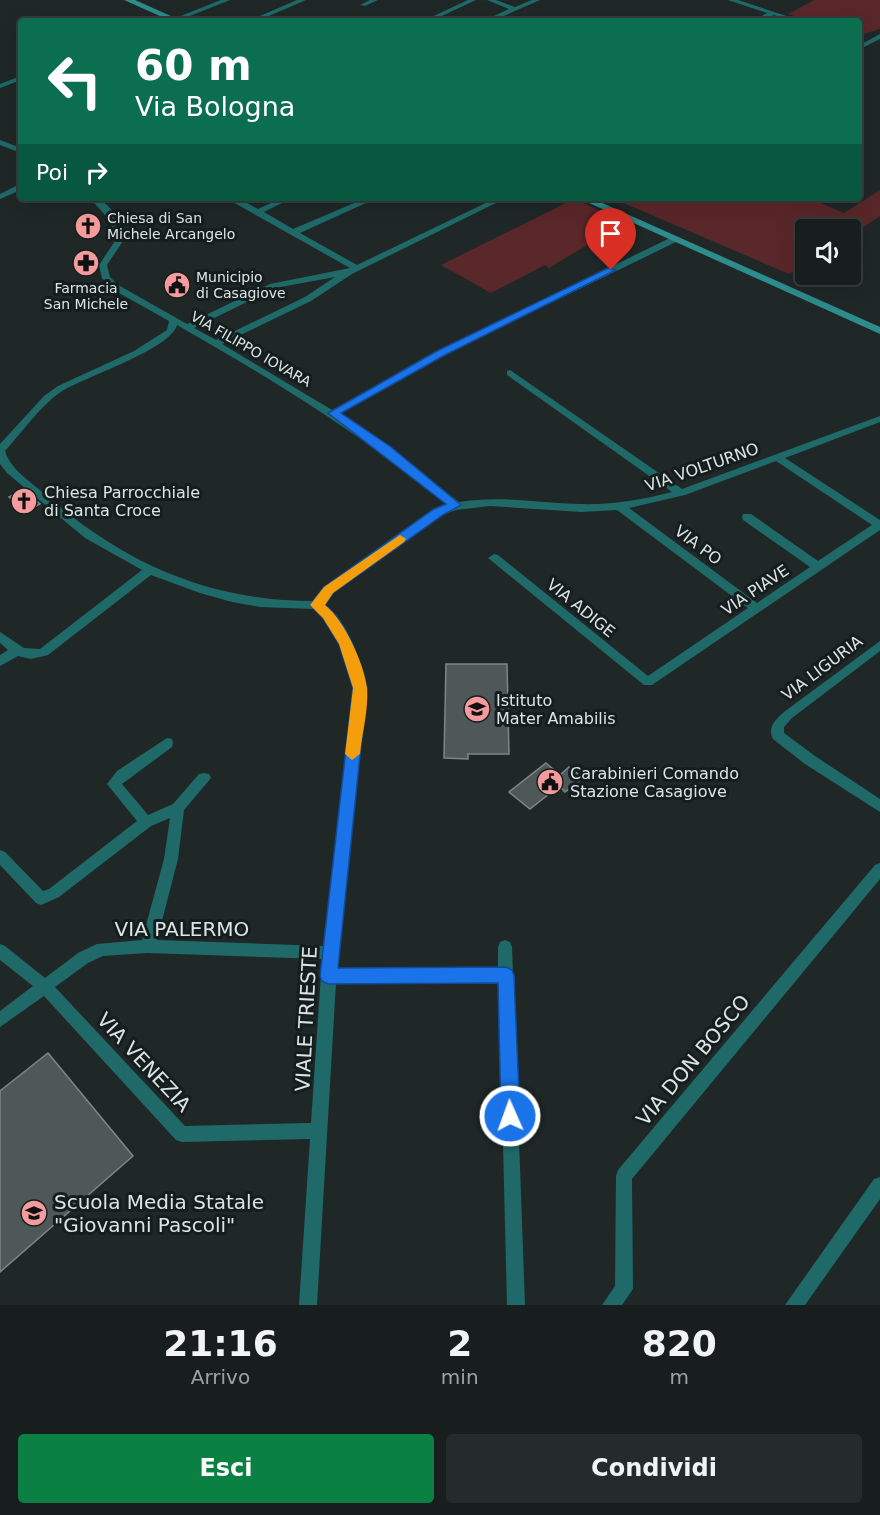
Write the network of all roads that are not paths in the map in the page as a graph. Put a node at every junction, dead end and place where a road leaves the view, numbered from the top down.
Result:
1 (128, 0) edge
2 (227, 0) edge
3 (303, 0) edge
4 (375, 0) edge
5 (473, 0) edge
6 (490, 0) edge
7 (537, 0) edge
8 (731, 0) edge
9 (745, 2) edge
10 (363, 5) dead end
11 (515, 9) junction
12 (773, 13) junction
13 (169, 18) edge
14 (179, 18) edge
15 (258, 18) edge
16 (433, 18) edge
17 (493, 18) edge
18 (762, 18) edge
19 (789, 18) edge
20 (880, 36) edge
21 (862, 40) edge
22 (880, 41) edge
23 (869, 42) junction
24 (862, 46) edge
25 (880, 46) edge
26 (18, 79) edge
27 (0, 86) edge
28 (0, 142) edge
29 (18, 150) edge
30 (18, 188) edge
31 (0, 197) edge
32 (97, 201) edge
33 (238, 201) edge
34 (282, 201) edge
35 (366, 201) edge
36 (496, 201) edge
37 (590, 201) edge
38 (258, 212) junction
39 (294, 232) junction
40 (675, 239) junction
41 (352, 270) junction
42 (174, 320) junction
43 (188, 327) junction
44 (880, 331) edge
45 (216, 344) junction
46 (510, 373) dead end
47 (333, 413) junction
48 (880, 419) edge
49 (0, 451) edge
50 (776, 458) junction
51 (681, 493) junction
52 (455, 505) junction
53 (620, 507) junction
54 (747, 517) dead end
55 (880, 525) edge
56 (494, 558) dead end
57 (818, 567) junction
58 (150, 570) junction
59 (317, 605) junction
60 (757, 609) junction
61 (0, 636) edge
62 (880, 645) edge
63 (16, 651) junction
64 (0, 661) edge
65 (648, 682) joint
66 (166, 742) dead end
67 (204, 778) dead end
68 (880, 806) edge
69 (178, 808) junction
70 (146, 822) junction
71 (0, 856) edge
72 (880, 869) edge
73 (148, 946) junction
74 (505, 947) dead end
75 (0, 951) edge
76 (330, 953) junction
77 (506, 975) junction
78 (328, 976) junction
79 (45, 987) junction
80 (0, 1020) edge
81 (320, 1131) junction
82 (880, 1185) edge
83 (308, 1305) edge
84 (516, 1305) edge
85 (611, 1305) edge
86 (794, 1305) edge

1 - 13 street
2 - 14 street
3 - 15 street
4 - 10 street
5 - 16 street
6 - 11 street
7 - 11 street
8 - 9 street
9 - 12 street
11 - 17 street
12 - 18 street
12 - 19 street
20 - 23 street
21 - 23 street
22 - 23 street
23 - 24 street
23 - 25 street
26 - 27 street
28 - 29 street
30 - 31 street
32 - 42 street, VIA FILIPPO IOVARA
33 - 38 street
34 - 38 street
35 - 39 street
36 - 41 street
37 - 40 street
38 - 39 street
39 - 41 street
40 - 44 street
40 - 47 street
41 - 43 street
41 - 45 street
42 - 43 street, VIA FILIPPO IOVARA
42 - 49 street
43 - 45 street, VIA FILIPPO IOVARA
45 - 47 street, VIA FILIPPO IOVARA
46 - 51 street
47 - 52 street, VIA FILIPPO IOVARA
48 - 50 street, VIA VOLTURNO
49 - 58 street
50 - 51 street, VIA VOLTURNO
50 - 55 street
51 - 53 street, VIA VOLTURNO
52 - 53 street, VIA VOLTURNO
52 - 59 street
53 - 60 street, VIA PO
54 - 57 street
55 - 57 street, VIA PIAVE
56 - 65 street, VIA ADIGE
57 - 60 street, VIA PIAVE
58 - 59 street
58 - 63 street
59 - 76 street, VIALE TRIESTE
60 - 65 street, VIA PIAVE
61 - 63 street
62 - 68 street, VIA LIGURIA
63 - 64 street
66 - 70 street
67 - 69 street
69 - 70 street
69 - 73 street
70 - 71 street
72 - 85 street, VIA DON BOSCO
73 - 76 street, VIA PALERMO
73 - 79 street, VIA PALERMO
74 - 77 street
75 - 79 street, VIA VENEZIA
76 - 78 street, VIALE TRIESTE
77 - 78 street
77 - 84 street
78 - 81 street, VIALE TRIESTE
79 - 80 street, VIA PALERMO
79 - 81 street, VIA VENEZIA
81 - 83 street, VIALE TRIESTE
82 - 86 street

